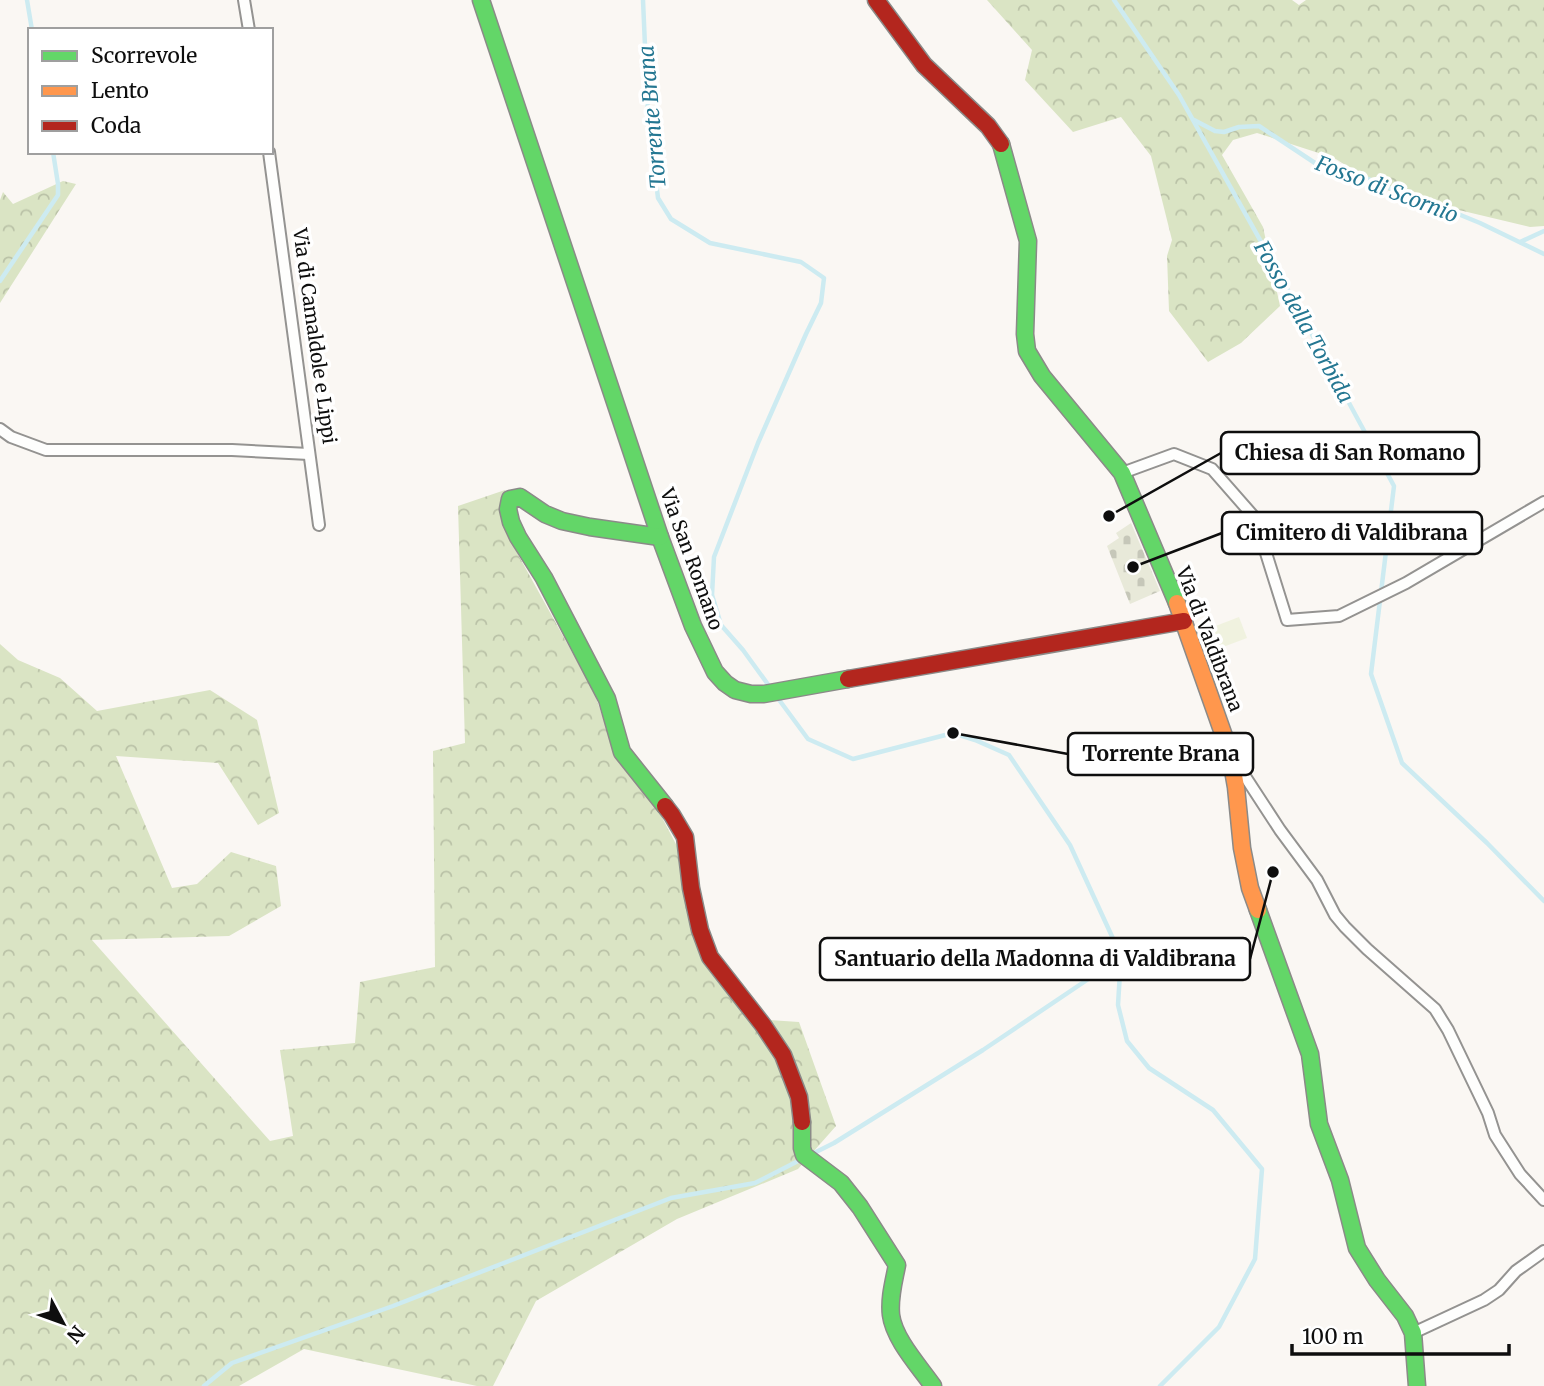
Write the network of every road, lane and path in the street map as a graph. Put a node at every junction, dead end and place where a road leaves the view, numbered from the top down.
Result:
1 (244, 0) edge
2 (481, 0) edge
3 (876, 0) edge
4 (249, 28) edge
5 (269, 154) edge
6 (0, 429) edge
7 (309, 454) junction
8 (1122, 473) junction
9 (1544, 502) edge
10 (318, 525) dead end
11 (660, 537) junction
12 (1184, 621) junction
13 (1230, 753) junction
14 (1544, 1200) edge
15 (1544, 1251) edge
16 (1413, 1333) junction
17 (933, 1386) edge
18 (1417, 1386) edge

1 - 4 street
2 - 11 street, Via San Romano
3 - 8 street, Via di Valdibrana
5 - 7 street, Via di Camaldole e Lippi
6 - 7 street
7 - 10 street, Via di Camaldole e Lippi
8 - 9 street
8 - 12 street, Via di Valdibrana
11 - 12 street, Via San Romano
11 - 17 street
12 - 13 street, Via di Valdibrana
13 - 14 street, Via di Valdibrana
13 - 16 street, Via di Valdibrana
15 - 16 street
16 - 18 street, Via di Valdibrana

